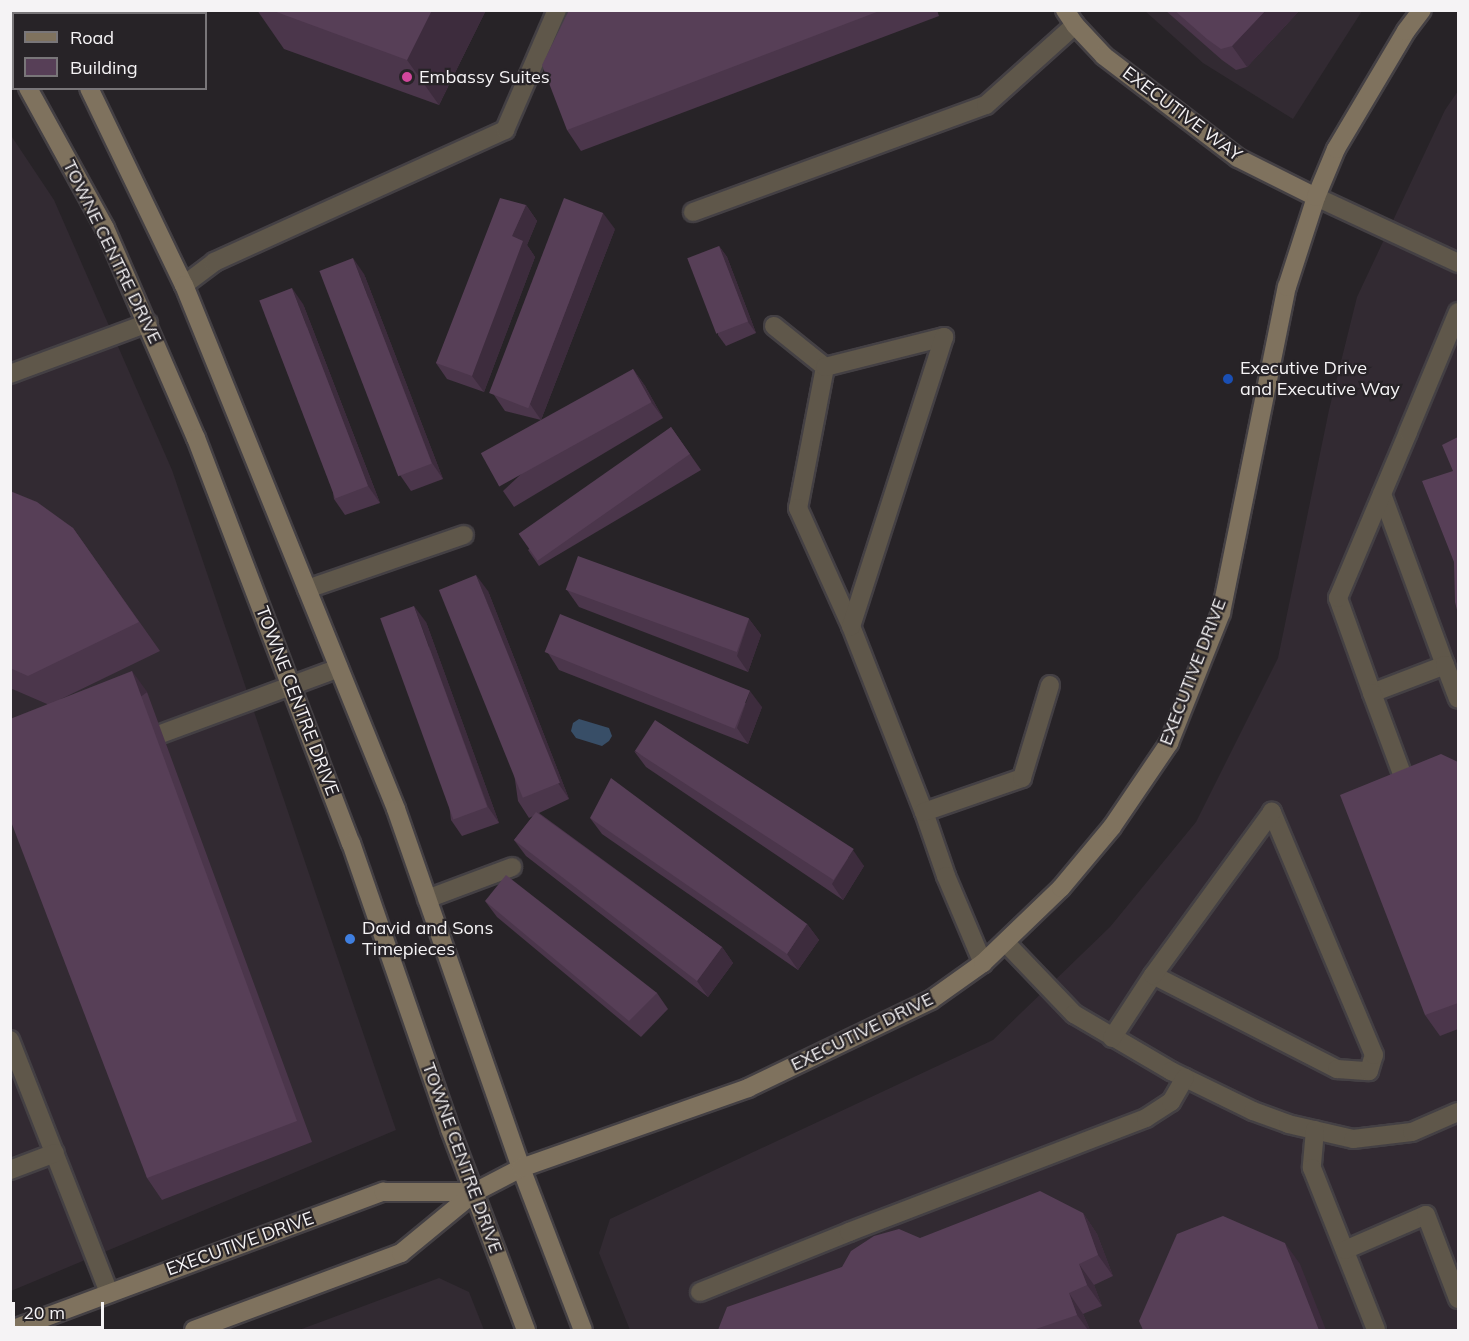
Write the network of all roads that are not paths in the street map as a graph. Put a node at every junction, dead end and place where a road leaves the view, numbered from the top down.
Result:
1 (557, 10) edge
2 (1422, 10) edge
3 (1070, 18) edge
4 (29, 90) edge
5 (90, 90) edge
6 (1316, 197) junction
7 (693, 212) dead end
8 (1458, 263) edge
9 (184, 285) junction
10 (1458, 312) edge
11 (148, 323) junction
12 (774, 326) dead end
13 (825, 367) junction
14 (10, 374) edge
15 (1382, 494) junction
16 (464, 535) dead end
17 (307, 589) junction
18 (851, 626) junction
19 (1445, 665) junction
20 (339, 668) junction
21 (1050, 685) dead end
22 (290, 687) junction
23 (1372, 693) junction
24 (1458, 699) edge
25 (120, 750) edge
26 (1401, 771) edge
27 (924, 812) junction
28 (512, 867) dead end
29 (427, 899) junction
30 (1005, 942) junction
31 (983, 963) junction
32 (1153, 975) junction
33 (1112, 1038) junction
34 (10, 1040) edge
35 (15, 1065) edge
36 (1185, 1078) junction
37 (1458, 1112) edge
38 (1315, 1130) junction
39 (55, 1153) junction
40 (521, 1168) junction
41 (10, 1170) edge
42 (475, 1192) junction
43 (1345, 1250) junction
44 (700, 1292) dead end
45 (109, 1293) junction
46 (1458, 1299) edge
47 (11, 1330) edge
48 (194, 1330) edge
49 (526, 1330) edge
50 (583, 1330) edge
51 (1376, 1330) edge

1 - 9 lane
2 - 6 street, EXECUTIVE DRIVE
3 - 6 street, EXECUTIVE WAY
3 - 7 lane
4 - 11 street, TOWNE CENTRE DRIVE
5 - 9 street
6 - 8 lane
6 - 30 street, EXECUTIVE DRIVE
9 - 17 street
10 - 15 lane
11 - 14 lane
11 - 22 street, TOWNE CENTRE DRIVE
12 - 13 lane
13 - 18 lane
13 - 18 lane
15 - 19 lane
15 - 23 lane
16 - 17 lane
17 - 20 street
18 - 27 lane
19 - 23 lane
19 - 24 lane
20 - 22 lane
20 - 29 street
21 - 27 lane
22 - 25 lane
22 - 42 street, TOWNE CENTRE DRIVE
23 - 26 lane
27 - 31 lane
28 - 29 lane
29 - 40 street
30 - 31 street, EXECUTIVE DRIVE
30 - 33 lane
31 - 40 street, EXECUTIVE DRIVE
32 - 32 lane
32 - 33 lane
33 - 36 lane
34 - 35 lane
35 - 39 lane
36 - 38 lane
36 - 44 lane
37 - 38 lane
38 - 43 lane
39 - 41 lane
39 - 45 lane
40 - 42 street, EXECUTIVE DRIVE
40 - 50 street
42 - 45 street, EXECUTIVE DRIVE
42 - 48 street, EXECUTIVE DRIVE
42 - 49 street, TOWNE CENTRE DRIVE
43 - 46 lane
43 - 51 lane
45 - 47 street, EXECUTIVE DRIVE

